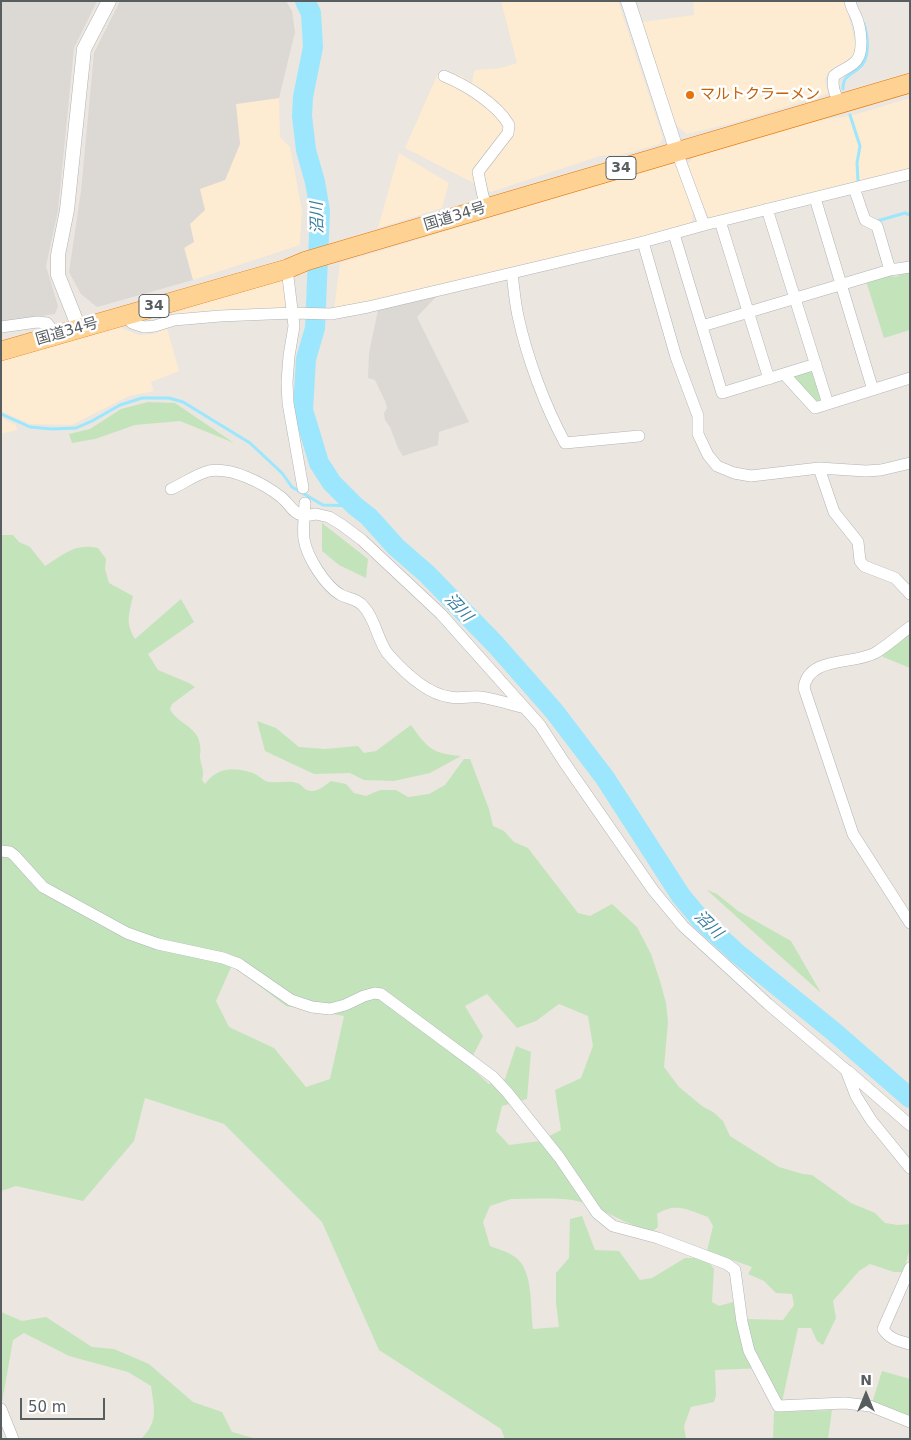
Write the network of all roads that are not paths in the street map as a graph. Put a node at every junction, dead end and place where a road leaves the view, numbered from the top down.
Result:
1 (109, 1) edge
2 (628, 1) edge
3 (850, 1) edge
4 (444, 76) dead end
5 (910, 83) edge
6 (839, 104) junction
7 (677, 152) junction
8 (910, 174) edge
9 (854, 188) junction
10 (815, 198) junction
11 (488, 208) junction
12 (768, 209) junction
13 (720, 221) junction
14 (704, 225) junction
15 (674, 234) junction
16 (642, 242) junction
17 (910, 267) edge
18 (287, 269) junction
19 (890, 270) junction
20 (512, 274) junction
21 (841, 285) junction
22 (795, 298) junction
23 (293, 313) junction
24 (748, 313) junction
25 (124, 315) junction
26 (702, 326) junction
27 (1, 328) edge
28 (79, 328) junction
29 (56, 335) junction
30 (1, 351) edge
31 (816, 364) junction
32 (784, 374) junction
33 (769, 378) junction
34 (910, 378) edge
35 (873, 390) junction
36 (828, 404) junction
37 (639, 436) dead end
38 (910, 463) edge
39 (819, 468) junction
40 (303, 488) dead end
41 (171, 489) dead end
42 (305, 503) dead end
43 (304, 516) junction
44 (910, 594) edge
45 (910, 627) edge
46 (525, 708) junction
47 (1, 852) edge
48 (910, 923) edge
49 (846, 1070) junction
50 (910, 1125) edge
51 (910, 1168) edge
52 (910, 1268) edge
53 (910, 1344) edge
54 (1, 1409) edge
55 (910, 1422) edge
56 (13, 1439) edge

1 - 28 street
2 - 7 street
3 - 6 street
4 - 11 street
5 - 6 highway, 国道34号 / 34
6 - 7 highway, 国道34号 / 34
7 - 11 highway, 国道34号 / 34
7 - 14 street
8 - 9 street
9 - 10 street
9 - 19 street
10 - 12 street
10 - 21 street
11 - 18 highway, 国道34号 / 34
12 - 13 street
12 - 22 street
13 - 14 street
13 - 24 street
14 - 15 street
15 - 16 street
15 - 26 street
16 - 20 street
16 - 39 street
17 - 19 street
18 - 23 street
18 - 25 highway, 国道34号 / 34
19 - 21 street
20 - 23 street
20 - 37 street
21 - 22 street
21 - 35 street
22 - 24 street
22 - 31 street
23 - 25 street
23 - 40 street
24 - 26 street
24 - 33 street
25 - 28 highway, 国道34号 / 34
26 - 33 street
27 - 29 street
28 - 29 highway, 国道34号 / 34
29 - 30 highway, 国道34号 / 34
31 - 32 street
31 - 36 street
32 - 33 street
32 - 36 street
34 - 35 street
35 - 36 street
38 - 39 street
39 - 44 street
41 - 43 street
42 - 43 street
43 - 46 street
43 - 46 street
45 - 48 street
46 - 49 street
47 - 55 street
49 - 50 street
49 - 51 street
52 - 53 street
54 - 56 street

